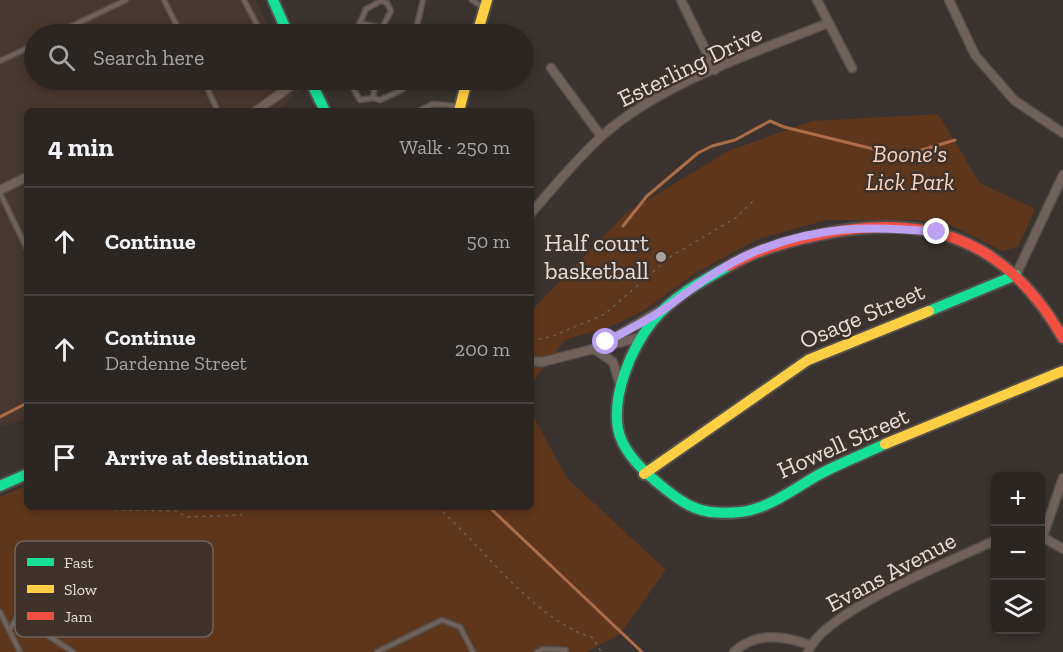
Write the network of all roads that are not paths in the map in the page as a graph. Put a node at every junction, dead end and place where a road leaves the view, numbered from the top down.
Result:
1 (126, 0) edge
2 (164, 0) edge
3 (244, 0) edge
4 (273, 0) edge
5 (423, 0) edge
6 (472, 0) edge
7 (681, 0) edge
8 (817, 0) edge
9 (948, 0) edge
10 (485, 4) edge
11 (828, 23) junction
12 (76, 24) edge
13 (175, 24) edge
14 (257, 24) edge
15 (284, 24) edge
16 (359, 24) edge
17 (384, 24) edge
18 (417, 24) edge
19 (480, 24) edge
20 (24, 50) edge
21 (0, 61) edge
22 (550, 68) dead end
23 (852, 68) dead end
24 (714, 70) junction
25 (208, 90) edge
26 (278, 90) edge
27 (315, 90) edge
28 (354, 90) edge
29 (374, 90) edge
30 (402, 90) edge
31 (464, 90) edge
32 (373, 98) junction
33 (217, 108) edge
34 (259, 108) edge
35 (324, 108) edge
36 (424, 108) edge
37 (454, 108) edge
38 (459, 108) edge
39 (1063, 133) edge
40 (601, 136) junction
41 (1063, 175) edge
42 (24, 179) edge
43 (0, 191) edge
44 (534, 210) edge
45 (24, 243) edge
46 (1016, 275) junction
47 (670, 306) junction
48 (641, 337) junction
49 (1063, 338) edge
50 (594, 349) junction
51 (534, 361) edge
52 (1063, 371) edge
53 (620, 385) junction
54 (644, 474) junction
55 (24, 475) edge
56 (1063, 478) edge
57 (0, 486) edge
58 (1045, 528) edge
59 (1045, 538) edge
60 (991, 542) edge
61 (1063, 549) edge
62 (0, 612) edge
63 (15, 621) edge
64 (9, 631) junction
65 (50, 637) edge
66 (809, 649) edge
67 (566, 650) dead end
68 (20, 652) edge
69 (73, 652) edge
70 (376, 652) edge
71 (473, 652) edge
72 (537, 652) edge
73 (734, 652) edge

1 - 12 lane
2 - 13 lane
3 - 14 lane
4 - 15 street
5 - 18 lane
6 - 10 lane
7 - 24 street
8 - 11 street
9 - 39 street
10 - 19 street
11 - 23 street
11 - 24 street, Esterling Drive
16 - 17 lane
20 - 21 lane
22 - 40 street
24 - 40 street, Esterling Drive
25 - 33 lane
26 - 34 street
27 - 35 street
28 - 32 lane
29 - 32 lane
30 - 32 lane
31 - 38 street
36 - 37 lane
40 - 44 street, Esterling Drive
41 - 46 street
42 - 43 street
43 - 45 lane
46 - 47 street
46 - 49 street
46 - 54 street, Osage Street
47 - 48 street
47 - 50 street
48 - 50 street
48 - 53 street
50 - 51 street
50 - 53 street
52 - 54 street, Howell Street
53 - 54 street
55 - 57 street
56 - 58 street
59 - 61 street
60 - 66 street, Evans Avenue
62 - 64 lane
63 - 64 lane
64 - 68 lane
65 - 69 lane
66 - 73 street
67 - 72 lane
70 - 71 lane

